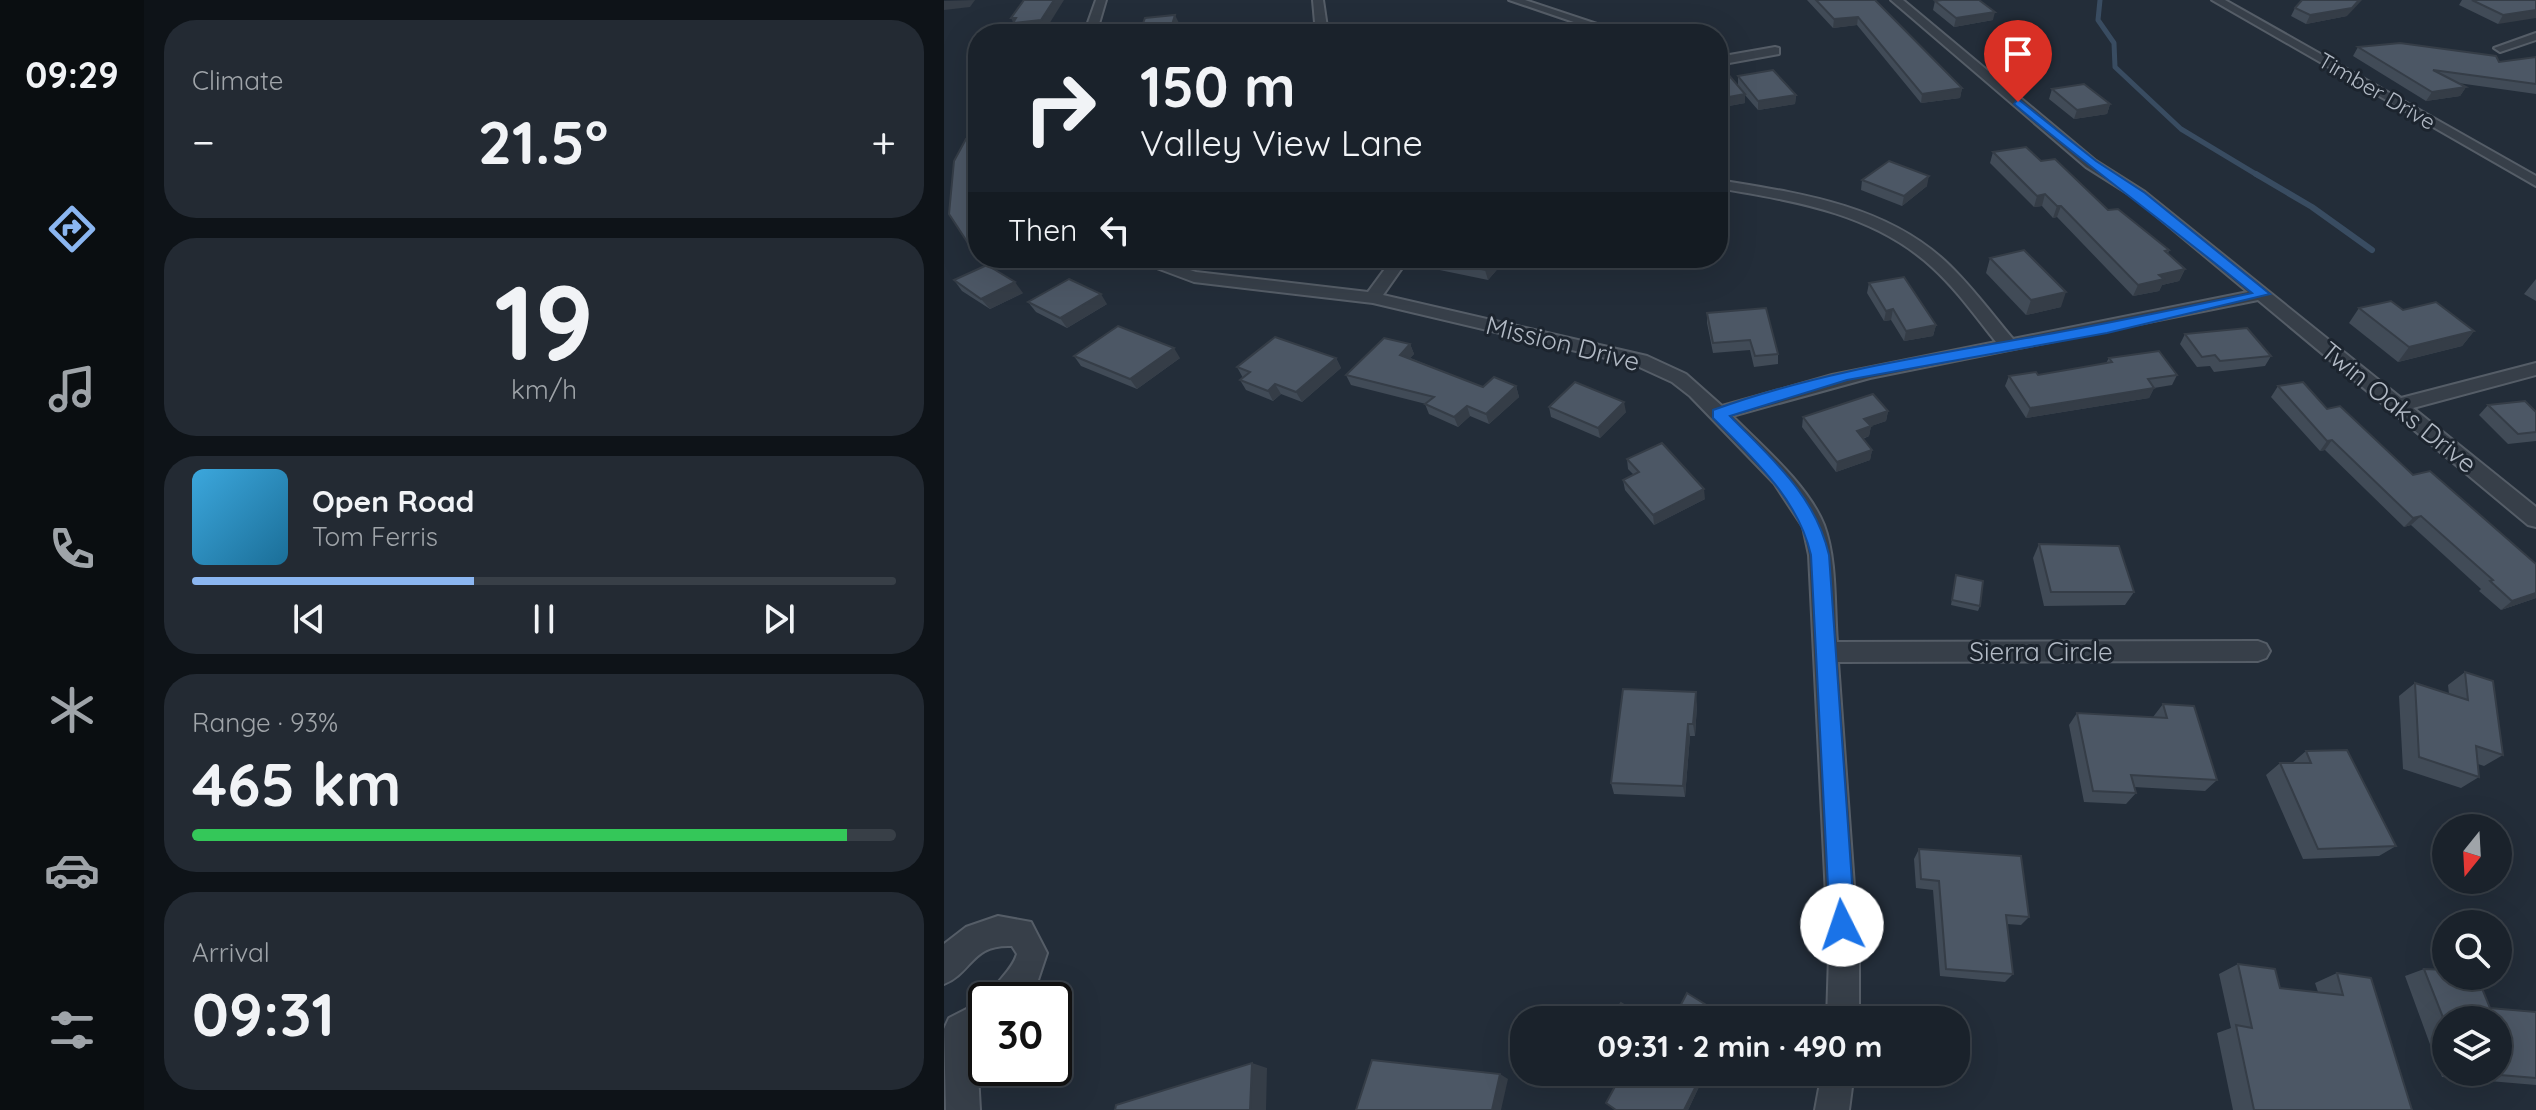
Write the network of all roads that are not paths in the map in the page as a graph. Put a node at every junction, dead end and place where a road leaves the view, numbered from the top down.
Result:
1 (1101, 0) edge
2 (1318, 0) edge
3 (1514, 0) edge
4 (1896, 0) edge
5 (2217, 0) edge
6 (1093, 24) edge
7 (1321, 24) edge
8 (1590, 24) edge
9 (2536, 36) edge
10 (2500, 48) dead end
11 (1775, 51) dead end
12 (1728, 59) edge
13 (2536, 182) edge
14 (1728, 186) edge
15 (1163, 268) edge
16 (1394, 268) edge
17 (2263, 294) junction
18 (1373, 298) junction
19 (2009, 346) junction
20 (2536, 369) edge
21 (2397, 406) junction
22 (1719, 414) junction
23 (2536, 519) edge
24 (2258, 651) dead end
25 (1825, 652) junction
26 (944, 969) edge
27 (1020, 982) edge
28 (1843, 1006) edge
29 (963, 1020) edge
30 (1836, 1086) edge
31 (963, 1110) edge
32 (1832, 1110) edge

1 - 6 street
2 - 7 street
3 - 8 street
4 - 17 street, Twin Oaks Drive
5 - 13 street, Timber Drive
9 - 10 street
11 - 12 street
14 - 19 street
15 - 18 street, Mission Drive
16 - 18 street
17 - 19 street
17 - 21 street, Twin Oaks Drive
18 - 22 street, Mission Drive
19 - 22 street
20 - 21 street
21 - 23 street, Twin Oaks Drive
22 - 25 street, Mission Drive
24 - 25 street, Sierra Circle
25 - 28 street, Mission Drive
26 - 27 street
29 - 31 street
30 - 32 street

